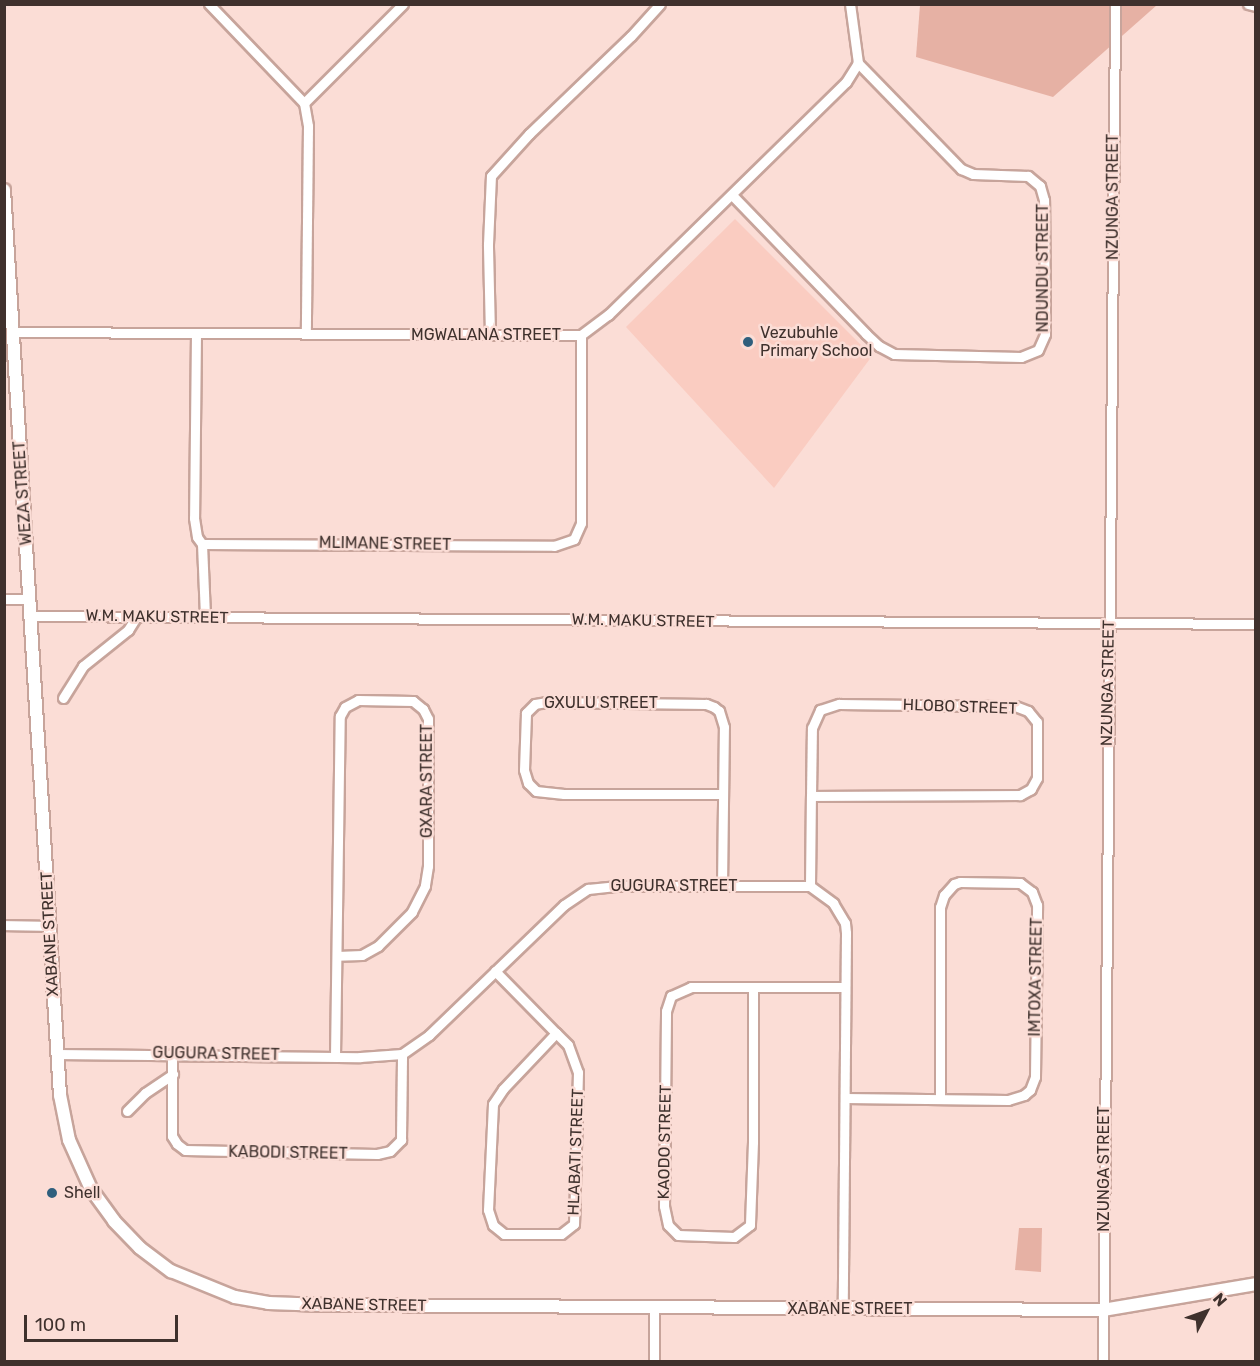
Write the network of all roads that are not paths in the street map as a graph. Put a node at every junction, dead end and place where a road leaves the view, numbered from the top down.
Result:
1 (209, 4) edge
2 (403, 4) edge
3 (660, 4) edge
4 (850, 4) edge
5 (1115, 4) edge
6 (1248, 4) edge
7 (1256, 6) edge
8 (858, 63) junction
9 (304, 103) junction
10 (4, 190) edge
11 (732, 195) junction
12 (13, 332) junction
13 (196, 333) junction
14 (306, 333) junction
15 (490, 335) junction
16 (581, 335) junction
17 (202, 544) junction
18 (4, 599) edge
19 (30, 599) junction
20 (31, 616) junction
21 (136, 616) junction
22 (205, 617) junction
23 (1109, 623) junction
24 (1256, 624) edge
25 (63, 698) dead end
26 (722, 794) junction
27 (811, 796) junction
28 (722, 885) junction
29 (810, 886) junction
30 (4, 925) edge
31 (50, 926) junction
32 (337, 956) junction
33 (495, 970) junction
34 (753, 987) junction
35 (845, 987) junction
36 (556, 1033) junction
37 (56, 1054) junction
38 (172, 1054) junction
39 (402, 1054) junction
40 (335, 1056) junction
41 (172, 1074) junction
42 (845, 1098) junction
43 (940, 1099) junction
44 (127, 1111) dead end
45 (1256, 1284) edge
46 (654, 1307) junction
47 (843, 1309) junction
48 (1103, 1310) junction
49 (654, 1362) edge
50 (1103, 1362) edge

1 - 9 street
2 - 9 street
3 - 15 street
4 - 8 street
5 - 23 street, NZUNGA STREET
6 - 7 street
8 - 11 street, MGWALANA STREET
8 - 11 street, NDUNDU STREET
9 - 14 street
10 - 12 street, WEZA STREET
11 - 16 street, MGWALANA STREET
12 - 13 street, MGWALANA STREET
12 - 19 street, WEZA STREET
13 - 14 street, MGWALANA STREET
13 - 17 street
14 - 15 street, MGWALANA STREET
15 - 16 street, MGWALANA STREET
16 - 17 street, MLIMANE STREET
17 - 22 street
18 - 19 street
19 - 20 street, WEZA STREET
20 - 21 street, W.M. MAKU STREET
20 - 31 street, XABANE STREET
21 - 22 street, W.M. MAKU STREET
21 - 25 street
22 - 23 street, W.M. MAKU STREET
23 - 24 street, W.M. MAKU STREET
23 - 48 street, NZUNGA STREET
26 - 26 street, GXULU STREET
26 - 28 street, GXULU STREET
27 - 27 street, HLOBO STREET
27 - 29 street, HLOBO STREET
28 - 29 street, GUGURA STREET
28 - 33 street, GUGURA STREET
29 - 35 street
30 - 31 street
31 - 37 street, XABANE STREET
32 - 32 street, GXARA STREET
32 - 40 street, GXARA STREET
33 - 36 street, HLABATI STREET
33 - 39 street, GUGURA STREET
34 - 34 street, KAODO STREET
34 - 35 street, KAODO STREET
35 - 42 street
36 - 36 street, HLABATI STREET
37 - 38 street, GUGURA STREET
37 - 46 street, XABANE STREET
38 - 40 street, GUGURA STREET
38 - 41 street, KABODI STREET
39 - 40 street, GUGURA STREET
39 - 41 street, KABODI STREET
41 - 44 street
42 - 43 street, IMTOXA STREET
42 - 47 street
43 - 43 street, IMTOXA STREET
45 - 48 street, XABANE STREET
46 - 47 street, XABANE STREET
46 - 49 street
47 - 48 street, XABANE STREET
48 - 50 street, NZUNGA STREET

